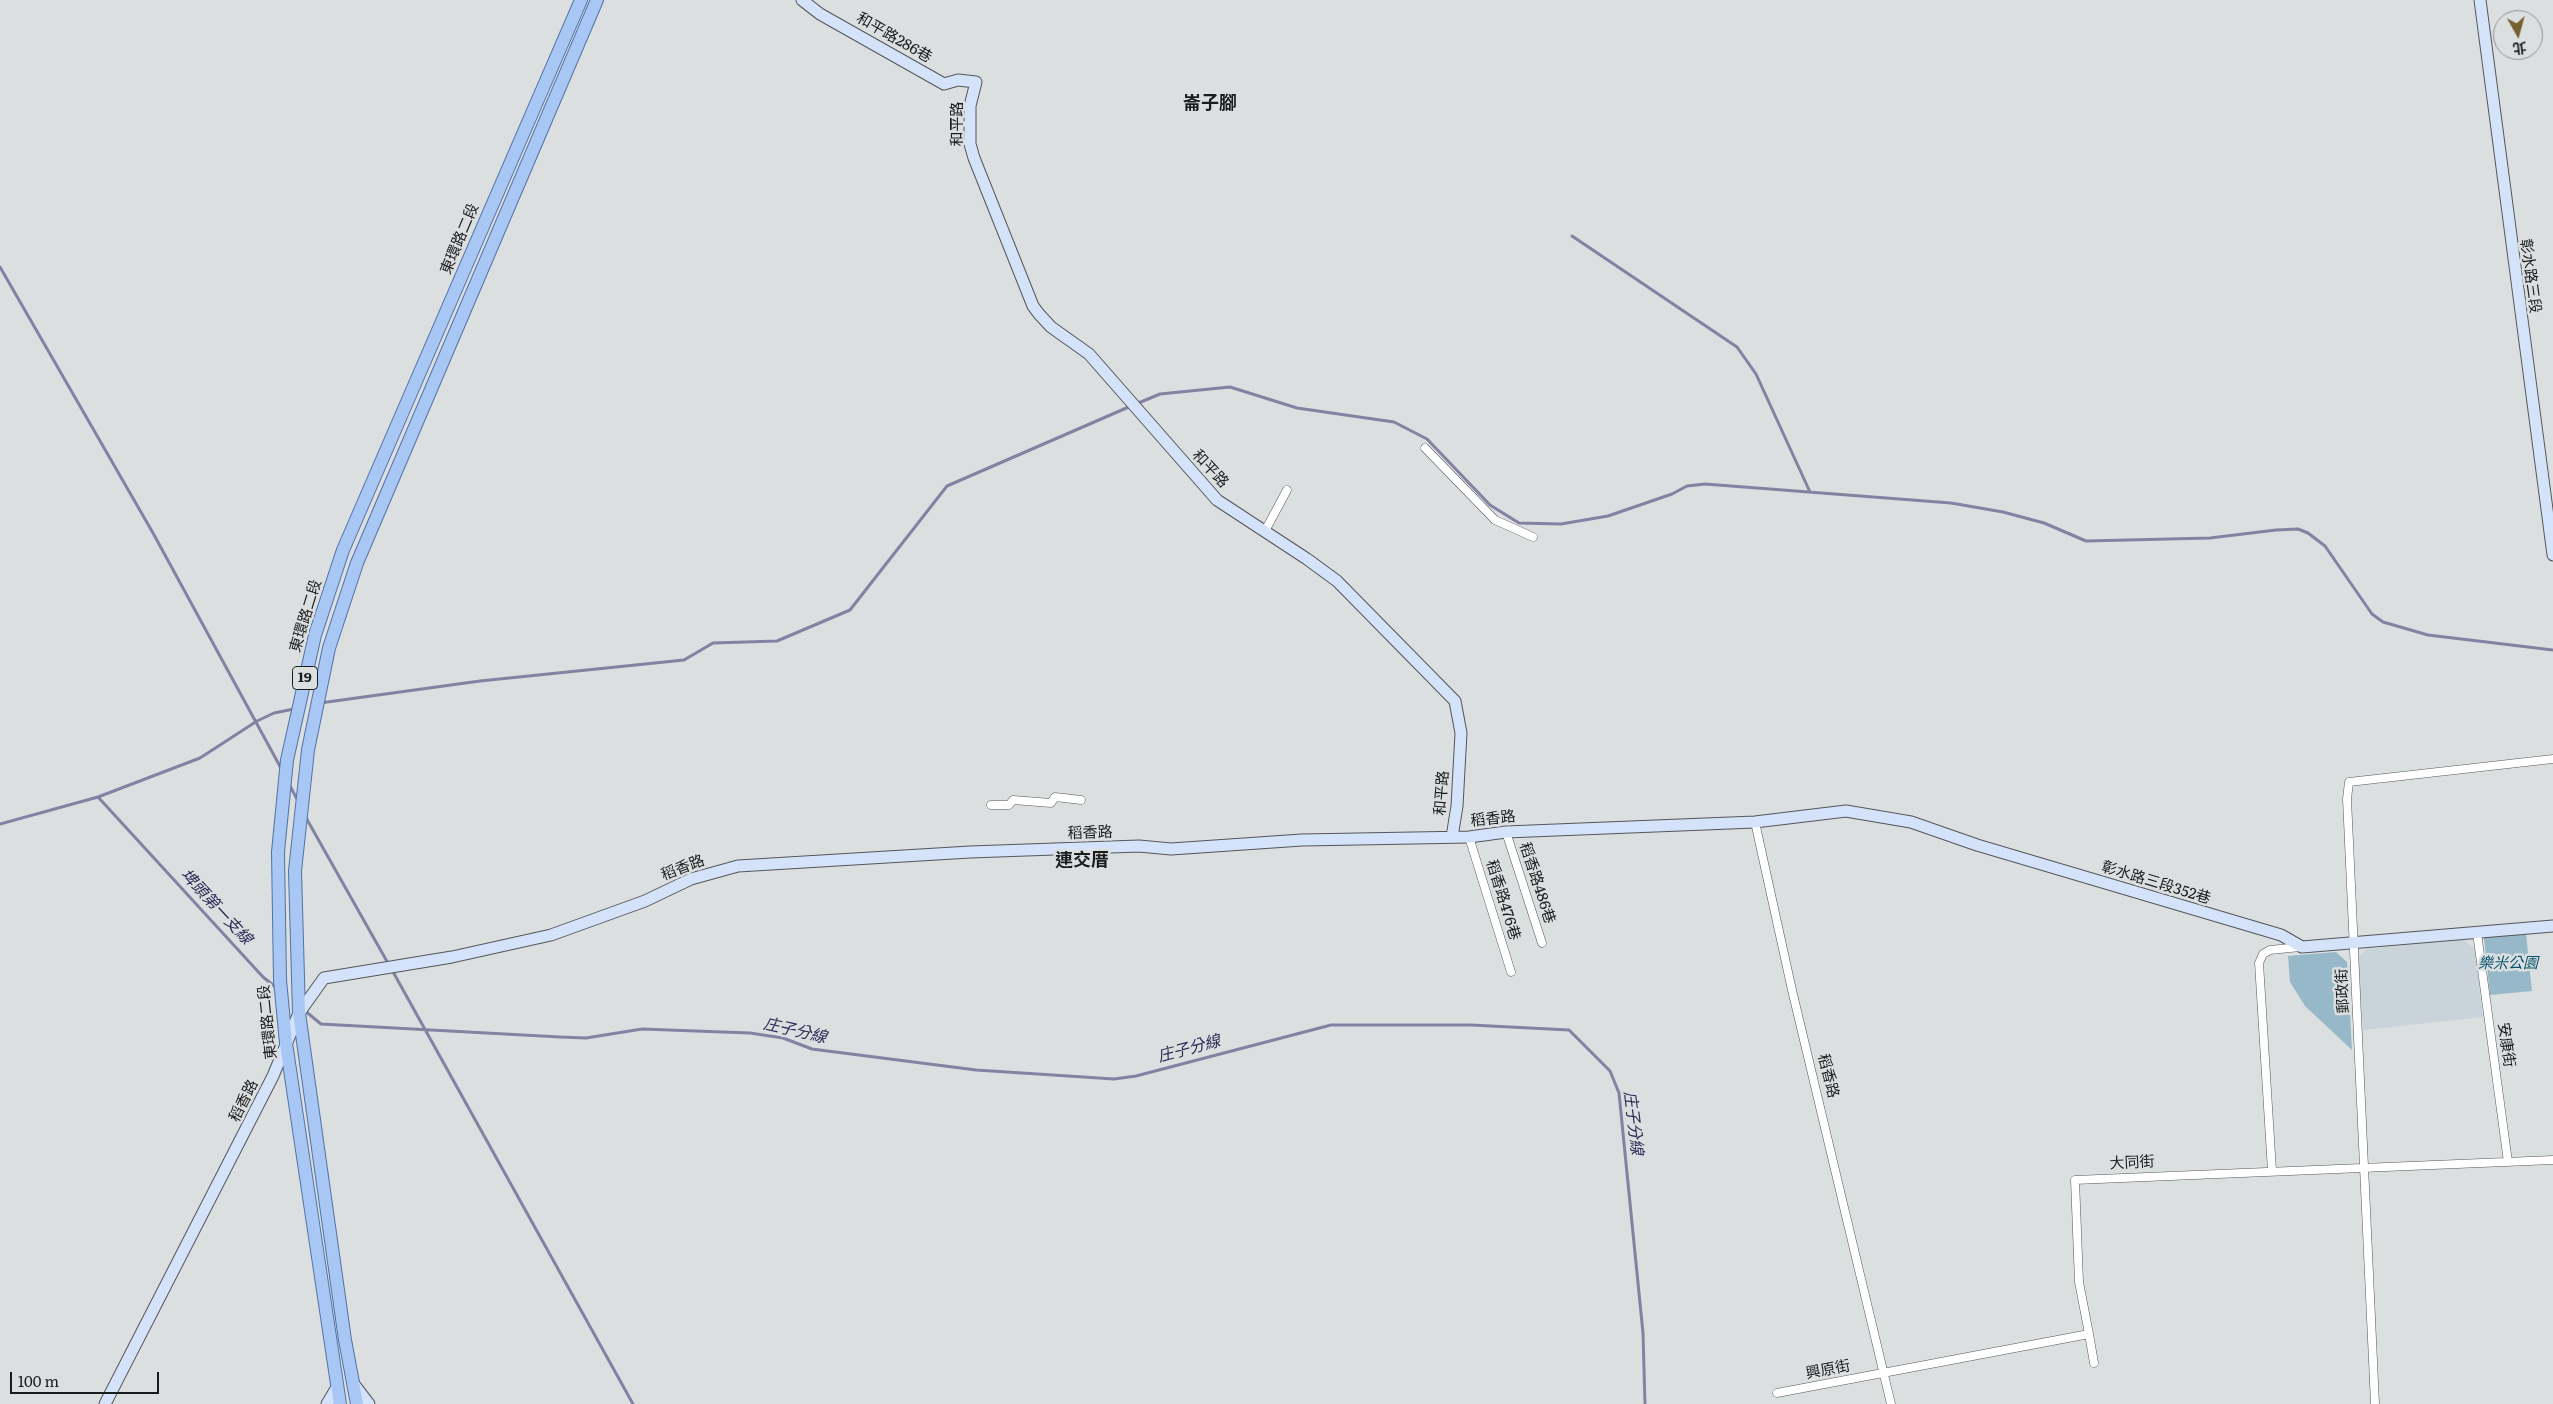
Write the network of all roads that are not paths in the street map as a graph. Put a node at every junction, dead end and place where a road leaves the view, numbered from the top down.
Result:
1 (581, 0) edge
2 (597, 0) edge
3 (802, 0) edge
4 (2480, 0) edge
5 (976, 82) joint
6 (1425, 448) dead end
7 (1287, 490) dead end
8 (1265, 530) junction
9 (1533, 537) dead end
10 (2553, 555) edge
11 (2553, 759) edge
12 (1081, 800) dead end
13 (991, 805) dead end
14 (1755, 822) junction
15 (1506, 832) junction
16 (1452, 837) junction
17 (1469, 837) junction
18 (2553, 926) edge
19 (2477, 933) junction
20 (2355, 942) junction
21 (1542, 943) dead end
22 (2302, 947) junction
23 (1510, 972) dead end
24 (300, 1013) junction
25 (286, 1043) junction
26 (2553, 1160) edge
27 (2508, 1162) junction
28 (2365, 1168) junction
29 (2272, 1171) junction
30 (2088, 1334) junction
31 (2094, 1363) dead end
32 (1885, 1373) junction
33 (353, 1383) junction
34 (337, 1387) junction
35 (1777, 1393) dead end
36 (105, 1404) edge
37 (327, 1404) edge
38 (340, 1404) edge
39 (356, 1404) edge
40 (368, 1404) edge
41 (1891, 1404) edge
42 (2375, 1404) edge

1 - 25 main road, 東環路二段 / 19
2 - 24 main road, 東環路二段 / 19
3 - 5 street, 和平路286巷
4 - 10 street, 彰水路三段
5 - 8 street, 和平路
6 - 9 street
7 - 8 street
8 - 16 street, 和平路
11 - 20 street, 郵政街
12 - 13 street
14 - 15 street, 稻香路
14 - 22 street, 彰水路三段352巷
14 - 32 street, 稻香路
15 - 17 street, 稻香路
15 - 21 street, 稻香路486巷
16 - 17 street, 稻香路
16 - 24 street, 稻香路
17 - 23 street, 稻香路476巷
18 - 19 street
19 - 20 street
19 - 27 street, 安康街
20 - 22 street
20 - 28 street, 郵政街
22 - 29 street
24 - 25 street, 稻香路
24 - 33 main road, 東環路二段 / 19
25 - 34 main road, 東環路二段 / 19
25 - 36 street, 稻香路
26 - 27 street, 大同街
27 - 28 street, 大同街
28 - 29 street, 大同街
28 - 42 street, 郵政街
29 - 30 street, 大同街
30 - 31 street
30 - 32 street
32 - 35 street, 興原街
32 - 41 street, 稻香路
33 - 39 main road, 東環路二段 / 19
33 - 40 street
34 - 37 street
34 - 38 main road, 東環路二段 / 19

